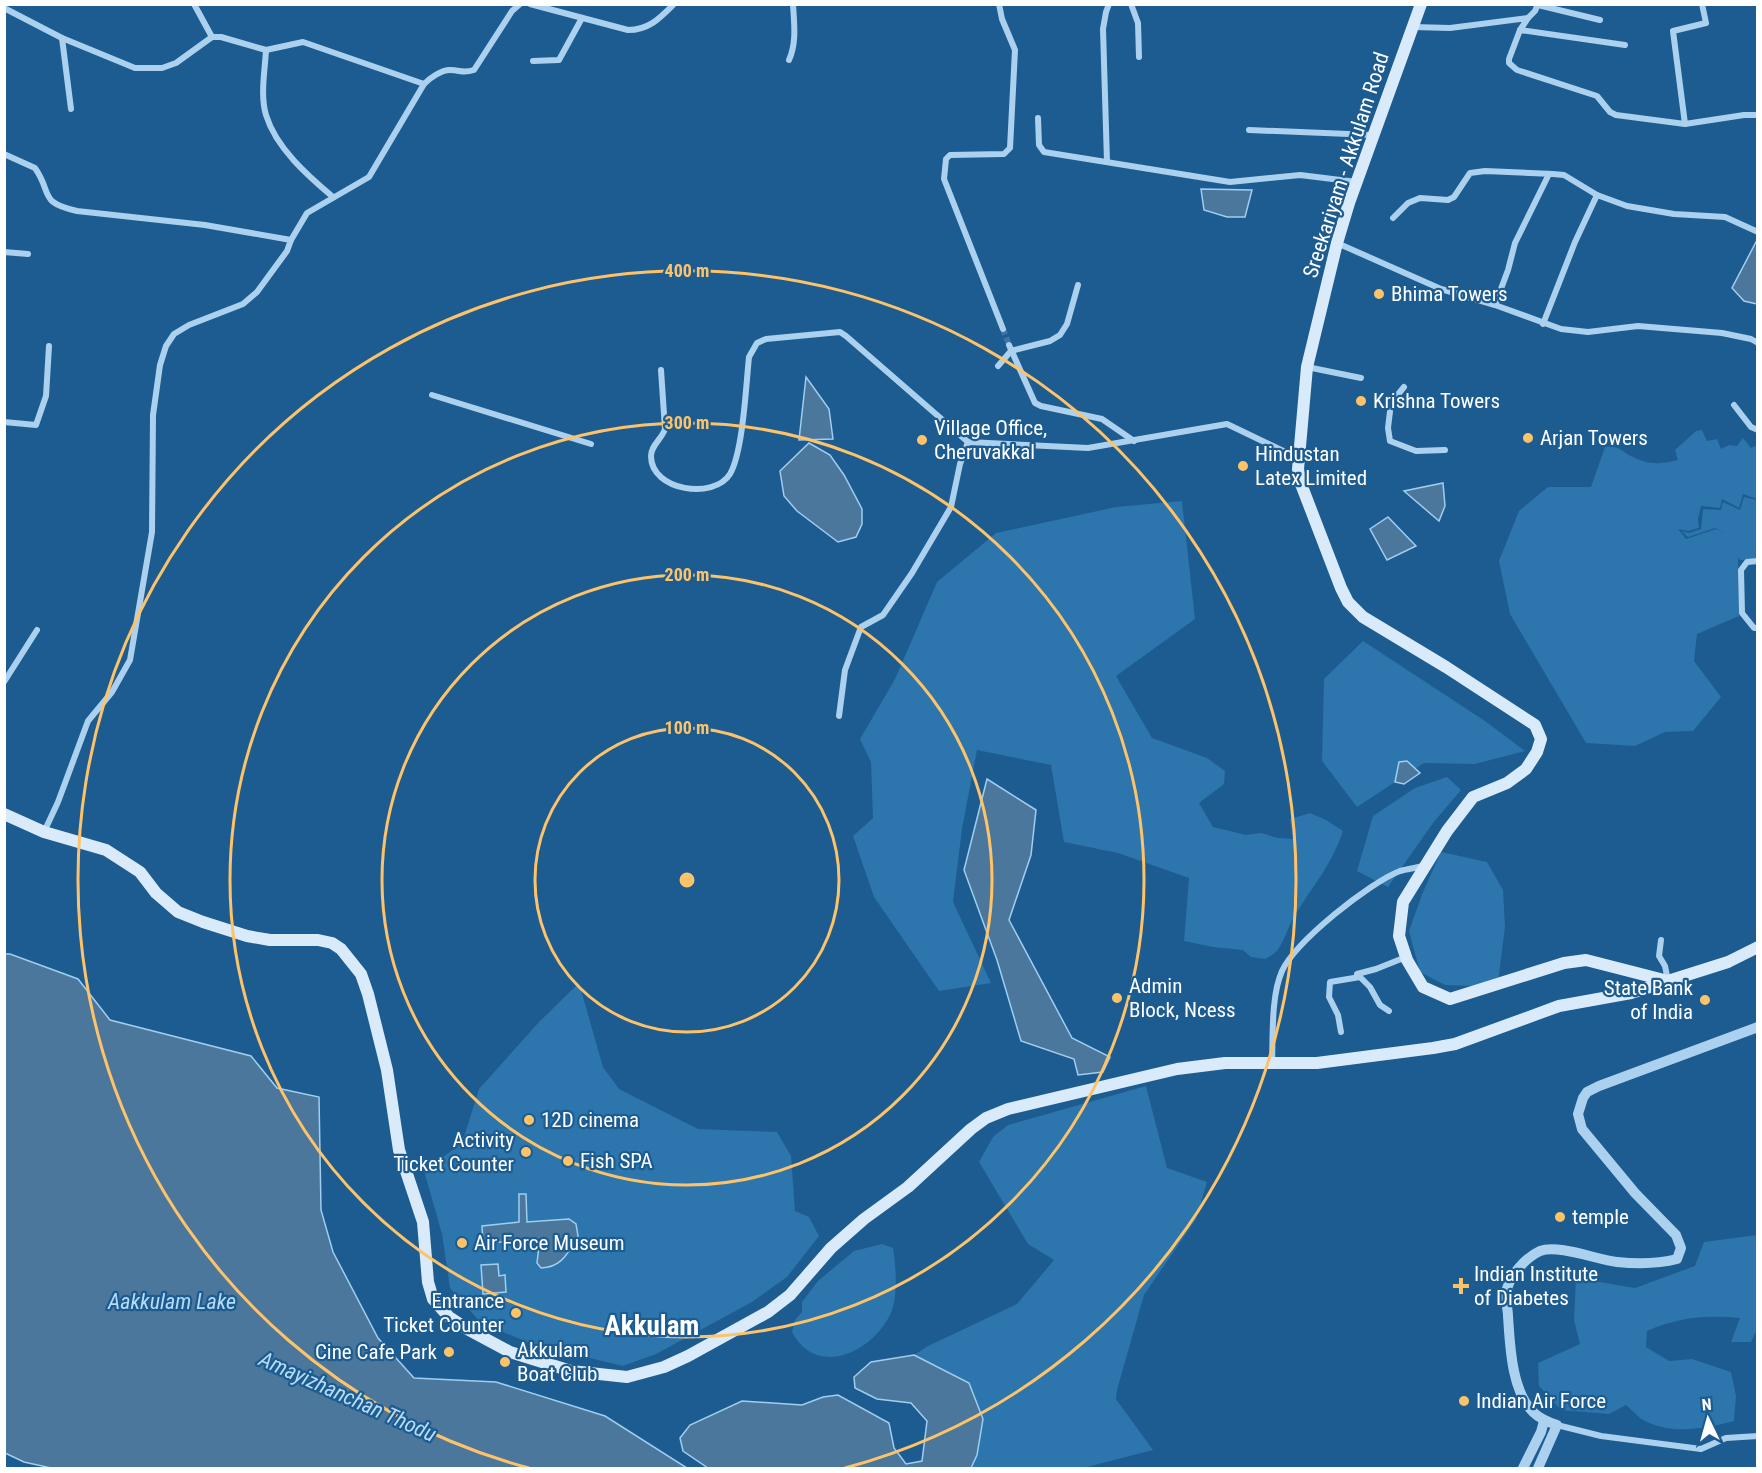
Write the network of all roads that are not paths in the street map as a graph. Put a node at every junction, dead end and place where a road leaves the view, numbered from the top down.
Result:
1 (194, 4) edge
2 (530, 4) edge
3 (674, 4) edge
4 (793, 4) edge
5 (999, 4) edge
6 (1110, 4) edge
7 (1131, 4) edge
8 (1420, 4) edge
9 (1702, 4) edge
10 (517, 5) edge
11 (1538, 5) edge
12 (4, 8) edge
13 (582, 18) junction
14 (1528, 18) junction
15 (1600, 20) dead end
16 (1413, 27) junction
17 (1520, 30) junction
18 (62, 38) junction
19 (212, 38) junction
20 (1625, 45) dead end
21 (266, 50) junction
22 (1139, 57) dead end
23 (789, 60) dead end
24 (533, 61) dead end
25 (424, 84) junction
26 (71, 109) dead end
27 (1758, 115) edge
28 (1038, 118) dead end
29 (1685, 124) junction
30 (1249, 130) dead end
31 (1374, 135) junction
32 (4, 154) edge
33 (1107, 162) junction
34 (1549, 174) junction
35 (1358, 182) junction
36 (1597, 195) junction
37 (333, 197) junction
38 (1393, 218) dead end
39 (1758, 232) edge
40 (291, 240) junction
41 (1337, 243) junction
42 (4, 252) edge
43 (28, 254) dead end
44 (1078, 285) dead end
45 (1494, 305) junction
46 (1543, 324) junction
47 (1003, 329) tunnel mouth
48 (1758, 343) edge
49 (49, 346) dead end
50 (1010, 348) junction
51 (998, 366) dead end
52 (1307, 367) junction
53 (662, 370) dead end
54 (1361, 378) dead end
55 (1404, 387) dead end
56 (432, 395) dead end
57 (1734, 405) dead end
58 (4, 422) edge
59 (1758, 430) edge
60 (1134, 441) junction
61 (968, 442) junction
62 (591, 444) dead end
63 (1445, 450) dead end
64 (1298, 458) junction
65 (1758, 561) edge
66 (1758, 628) edge
67 (37, 630) dead end
68 (4, 682) edge
69 (839, 716) dead end
70 (4, 814) edge
71 (44, 831) junction
72 (1426, 865) junction
73 (1661, 939) dead end
74 (1758, 947) edge
75 (1406, 957) junction
76 (1359, 976) junction
77 (1668, 981) junction
78 (1389, 1011) dead end
79 (1758, 1027) edge
80 (1341, 1032) dead end
81 (1272, 1062) junction
82 (1544, 1421) junction
83 (1557, 1425) junction
84 (1758, 1436) edge
85 (1524, 1468) edge
86 (1538, 1468) edge

1 - 19 street
2 - 13 street
3 - 13 street
4 - 23 street
5 - 47 street
6 - 33 street
7 - 22 street
8 - 16 main road, Sreekariyam - Akkulam Road
9 - 29 street
10 - 25 street
11 - 14 street
11 - 15 street
12 - 18 street
13 - 24 street
14 - 16 street
14 - 17 street
16 - 31 main road, Sreekariyam - Akkulam Road
17 - 20 street
17 - 29 street
18 - 19 street
18 - 26 street
19 - 21 street
21 - 25 street
21 - 37 street
25 - 37 street
27 - 29 street
28 - 33 street
30 - 31 street
31 - 35 main road, Sreekariyam - Akkulam Road
32 - 40 street
33 - 35 street
34 - 36 street
34 - 38 street
34 - 45 street
35 - 41 main road, Sreekariyam - Akkulam Road
36 - 39 street
36 - 46 street
37 - 40 street
40 - 71 street
41 - 45 street
41 - 52 main road, Sreekariyam - Akkulam Road
42 - 43 street
44 - 50 street
45 - 46 street
46 - 48 street
49 - 58 street
50 - 51 street
50 - 60 street
52 - 54 street
52 - 64 main road, Sreekariyam - Akkulam Road
53 - 61 street
55 - 63 street
56 - 62 street
57 - 59 street
60 - 61 street
60 - 64 street
61 - 69 street
64 - 72 main road, Sreekariyam - Akkulam Road
65 - 66 street
67 - 68 street
70 - 71 main road
71 - 81 main road
72 - 75 main road, Sreekariyam - Akkulam Road
72 - 81 street
73 - 77 street
74 - 77 main road
75 - 76 street
75 - 77 main road, Sreekariyam - Akkulam Road
76 - 78 street
76 - 80 street
77 - 81 main road
79 - 82 street
82 - 83 street
82 - 85 street
83 - 84 street
83 - 86 street

